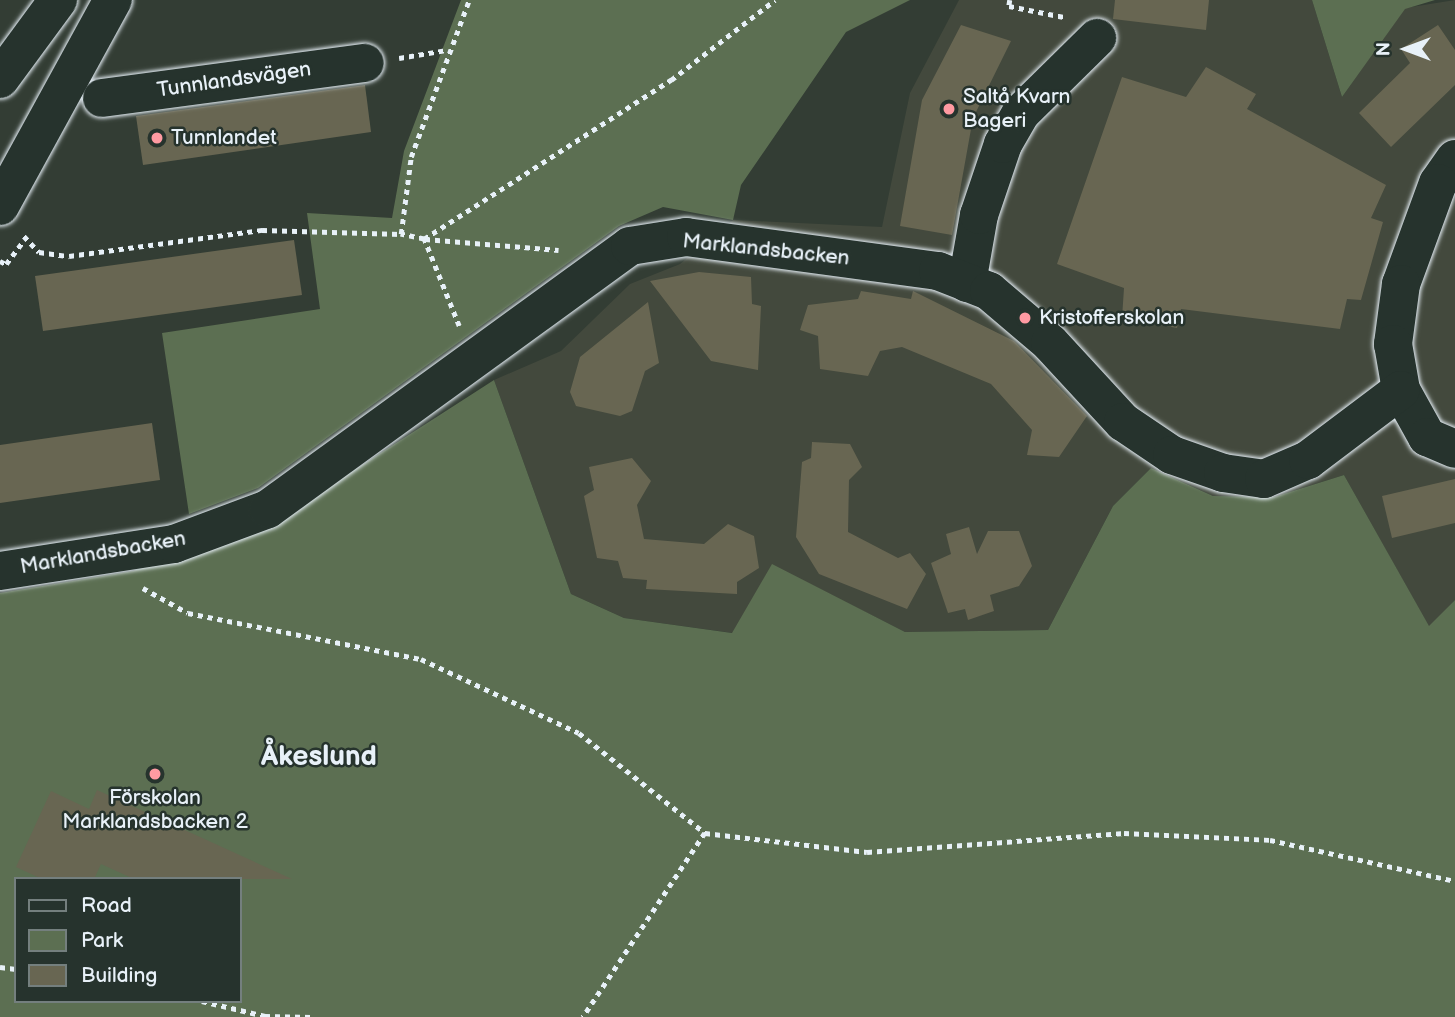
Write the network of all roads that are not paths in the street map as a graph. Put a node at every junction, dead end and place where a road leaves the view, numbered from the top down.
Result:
1 (58, 0) edge
2 (113, 0) edge
3 (1097, 38) road end
4 (365, 63) road end
5 (0, 79) edge
6 (102, 98) dead end
7 (1455, 159) edge
8 (7, 183) edge
9 (967, 283) junction
10 (1401, 390) junction
11 (1455, 449) edge
12 (0, 571) edge

1 - 5 street
2 - 8 street
3 - 9 street
4 - 6 street, Tunnlandsvägen
7 - 10 street
9 - 10 street, Marklandsbacken
9 - 12 street, Marklandsbacken
10 - 11 street

